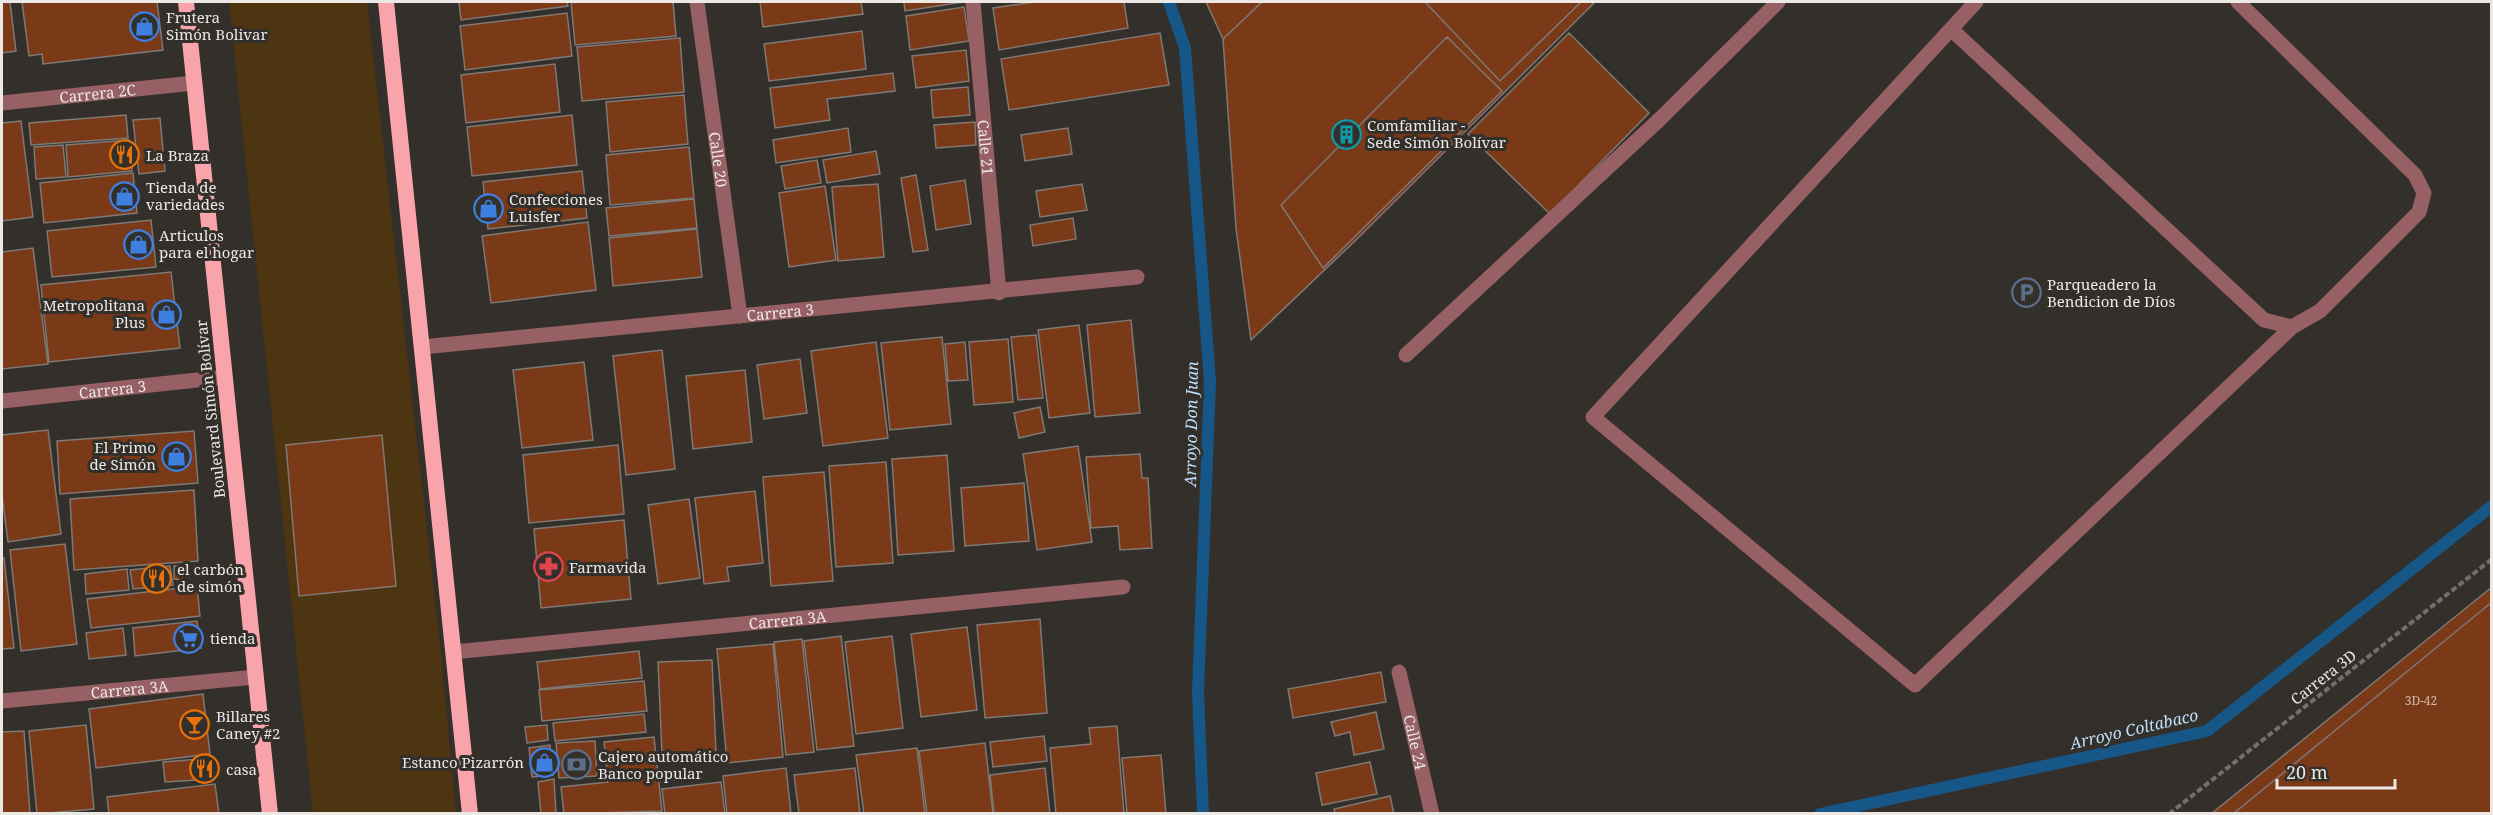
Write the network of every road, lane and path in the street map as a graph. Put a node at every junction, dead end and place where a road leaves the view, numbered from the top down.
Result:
1 (186, 2) edge
2 (386, 2) edge
3 (697, 2) edge
4 (973, 2) edge
5 (1778, 2) edge
6 (1976, 2) edge
7 (2238, 2) edge
8 (1951, 29) junction
9 (194, 83) junction
10 (2, 103) edge
11 (1137, 278) dead end
12 (999, 293) junction
13 (740, 316) junction
14 (2292, 327) junction
15 (422, 347) junction
16 (1406, 355) dead end
17 (225, 377) junction
18 (2, 401) edge
19 (2492, 559) edge
20 (1123, 587) dead end
21 (453, 652) junction
22 (1399, 672) dead end
23 (256, 677) junction
24 (2, 701) edge
25 (270, 813) edge
26 (470, 813) edge
27 (1432, 813) edge
28 (2169, 813) edge

1 - 9 highway, Boulevard Simón Bolívar
2 - 15 highway
3 - 13 street, Calle 20
4 - 12 street, Calle 21
5 - 16 street
6 - 8 street
7 - 14 street
8 - 14 street
8 - 14 street
9 - 10 street, Carrera 2C
9 - 17 highway, Boulevard Simón Bolívar
11 - 12 street, Carrera 3
12 - 13 street, Carrera 3
13 - 15 street, Carrera 3
15 - 21 highway
17 - 18 street, Carrera 3
17 - 23 highway, Boulevard Simón Bolívar
19 - 28 path, Carrera 3D
20 - 21 street, Carrera 3A
21 - 26 highway
22 - 27 street, Calle 24
23 - 24 street, Carrera 3A
23 - 25 highway, Boulevard Simón Bolívar

